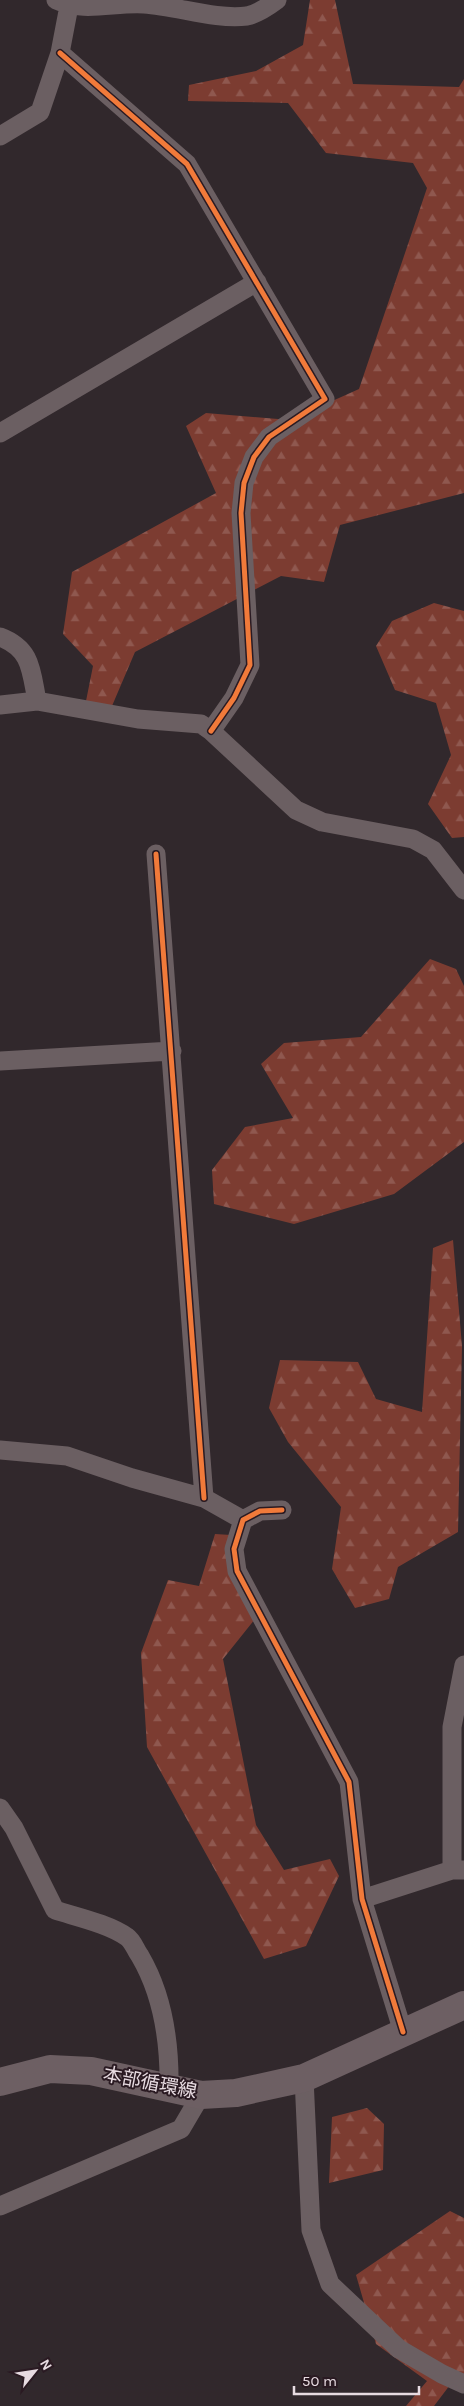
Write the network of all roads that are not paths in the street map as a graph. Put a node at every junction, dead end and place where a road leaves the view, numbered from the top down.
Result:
1 (277, 0) edge
2 (62, 3) edge
3 (60, 53) junction
4 (0, 136) edge
5 (257, 282) junction
6 (0, 433) edge
7 (3, 640) edge
8 (37, 701) junction
9 (0, 705) edge
10 (211, 731) junction
11 (156, 854) dead end
12 (464, 890) edge
13 (172, 1051) junction
14 (0, 1061) edge
15 (0, 1450) edge
16 (204, 1498) junction
17 (282, 1510) dead end
18 (243, 1520) junction
19 (464, 1665) edge
20 (0, 1808) edge
21 (458, 1870) edge
22 (362, 1899) junction
23 (464, 2005) edge
24 (403, 2032) junction
25 (304, 2078) junction
26 (0, 2082) edge
27 (170, 2090) junction
28 (200, 2095) junction
29 (0, 2206) edge
30 (464, 2384) edge

1 - 2 street
2 - 3 street
3 - 4 street
3 - 5 street
5 - 6 street
5 - 10 street
7 - 8 street
8 - 9 street
8 - 10 street
10 - 12 street
11 - 13 street
13 - 14 street
13 - 16 street
15 - 16 street
16 - 18 street
17 - 18 street
18 - 22 street
19 - 21 street
20 - 27 street
21 - 22 street
22 - 24 street
23 - 24 main road, 本部循環線
24 - 25 main road, 本部循環線
25 - 28 main road, 本部循環線
25 - 30 street
26 - 27 main road, 本部循環線
27 - 28 main road, 本部循環線
28 - 29 street

